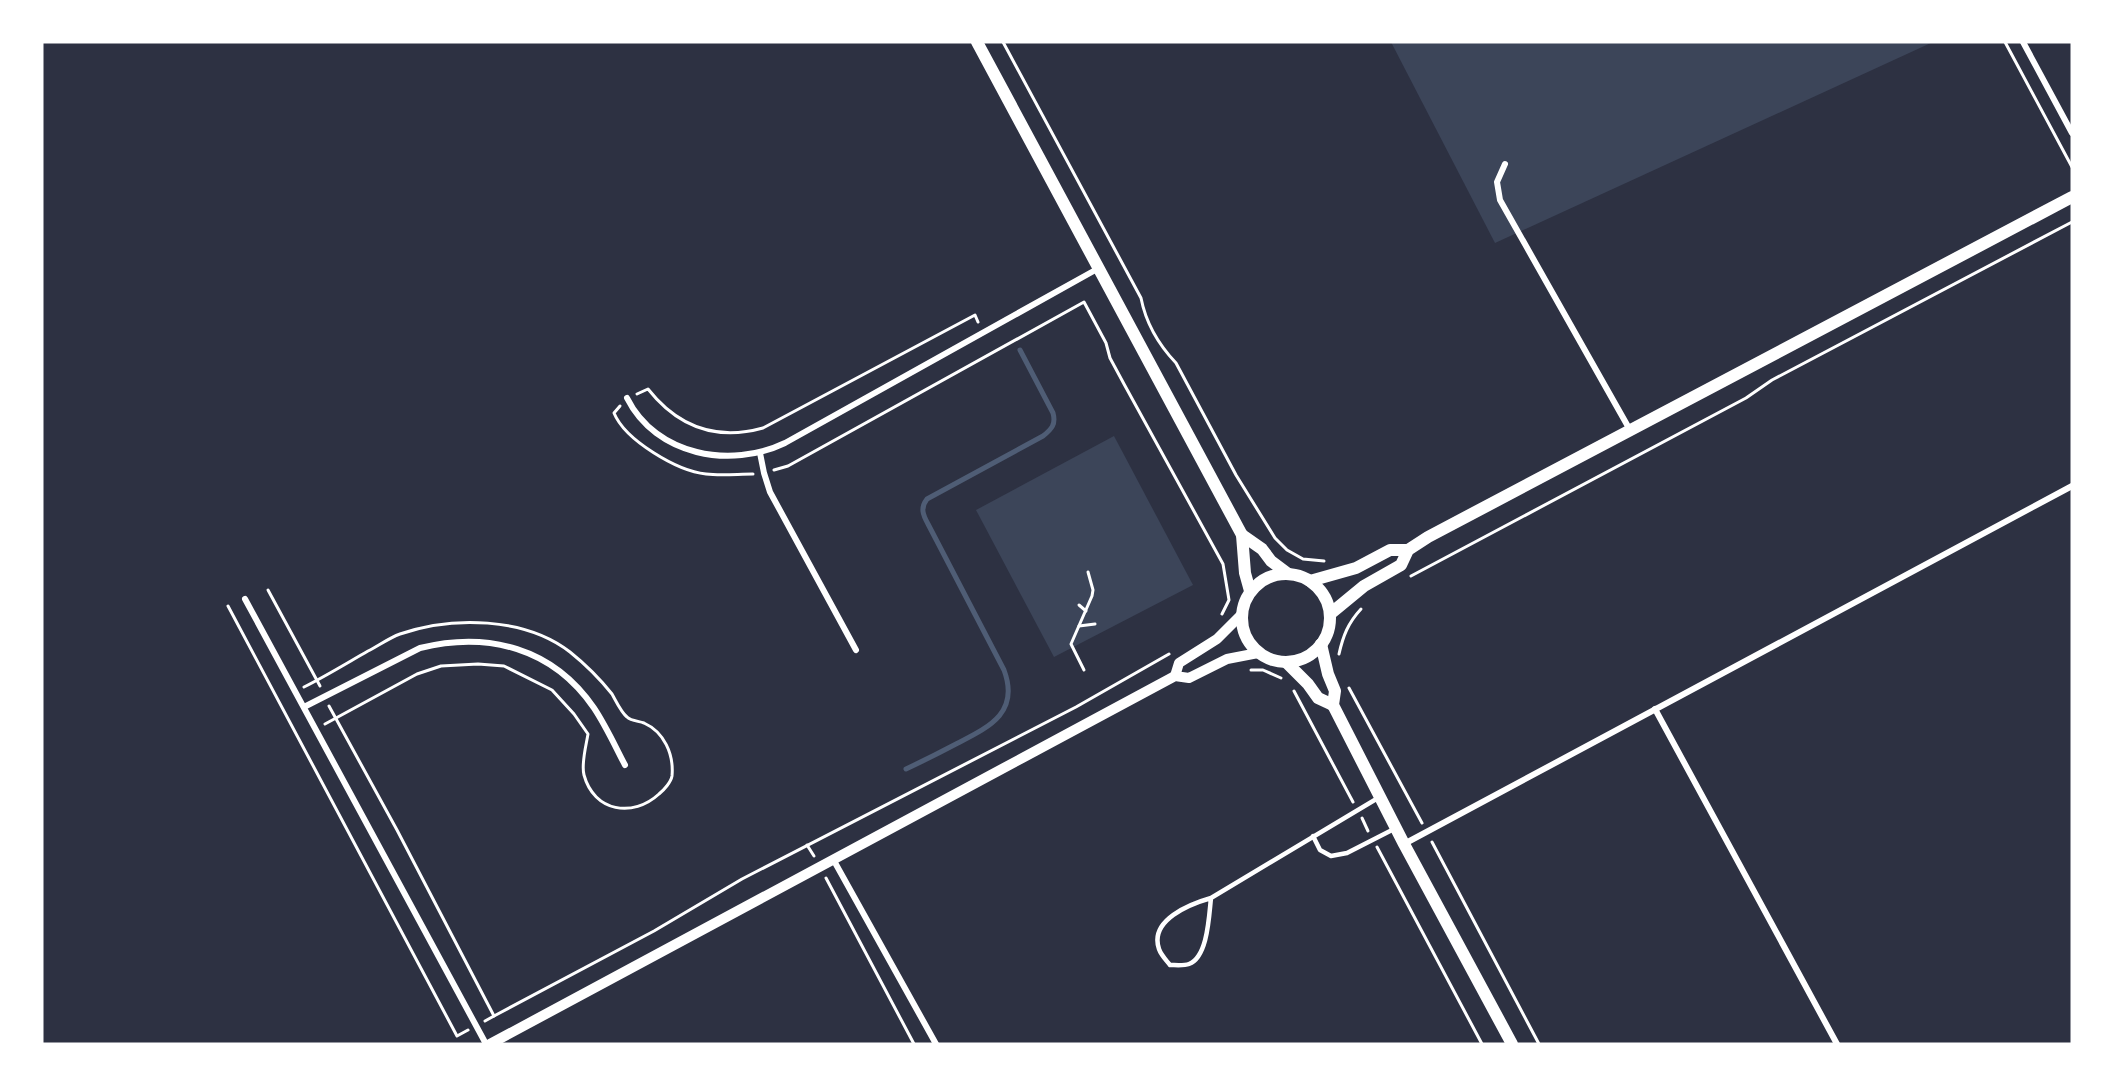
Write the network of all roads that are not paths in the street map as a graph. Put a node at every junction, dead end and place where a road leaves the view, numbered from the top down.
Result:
1 (977, 42) edge
2 (2023, 42) edge
3 (2072, 133) edge
4 (1505, 164) dead end
5 (2072, 196) edge
6 (1099, 268) junction
7 (627, 398) road end
8 (1630, 430) junction
9 (760, 453) junction
10 (2072, 486) edge
11 (1242, 535) junction
12 (1408, 550) junction
13 (1287, 573) junction
14 (1310, 580) junction
15 (1250, 591) junction
16 (245, 599) dead end
17 (1330, 614) junction
18 (1241, 615) junction
19 (1321, 644) junction
20 (855, 650) dead end
21 (1258, 652) junction
22 (1286, 662) junction
23 (1175, 676) junction
24 (1333, 705) junction
25 (304, 707) junction
26 (1655, 709) junction
27 (625, 765) dead end
28 (1380, 797) junction
29 (1396, 828) junction
30 (1313, 836) junction
31 (1404, 844) junction
32 (833, 859) junction
33 (1212, 898) junction
34 (488, 1044) edge
35 (936, 1044) edge
36 (1512, 1044) edge
37 (1837, 1044) edge

1 - 6 main road
2 - 3 street
4 - 8 street
5 - 8 main road
6 - 9 street
6 - 11 main road
7 - 9 street
8 - 12 main road
9 - 20 street
10 - 26 street
11 - 13 main road
11 - 15 main road
12 - 14 main road
12 - 17 main road
13 - 14 main road
13 - 15 main road
14 - 17 main road
15 - 18 main road
16 - 25 street
17 - 19 main road
18 - 21 main road
18 - 23 street
19 - 22 main road
19 - 24 main road
21 - 22 main road
21 - 23 street
22 - 24 main road
23 - 32 street
24 - 28 main road
25 - 27 street
25 - 34 street
26 - 31 street
26 - 37 street
28 - 29 main road
28 - 30 lane
29 - 30 lane
29 - 31 main road
30 - 33 lane
31 - 36 main road
32 - 34 street
32 - 35 street
33 - 33 lane

